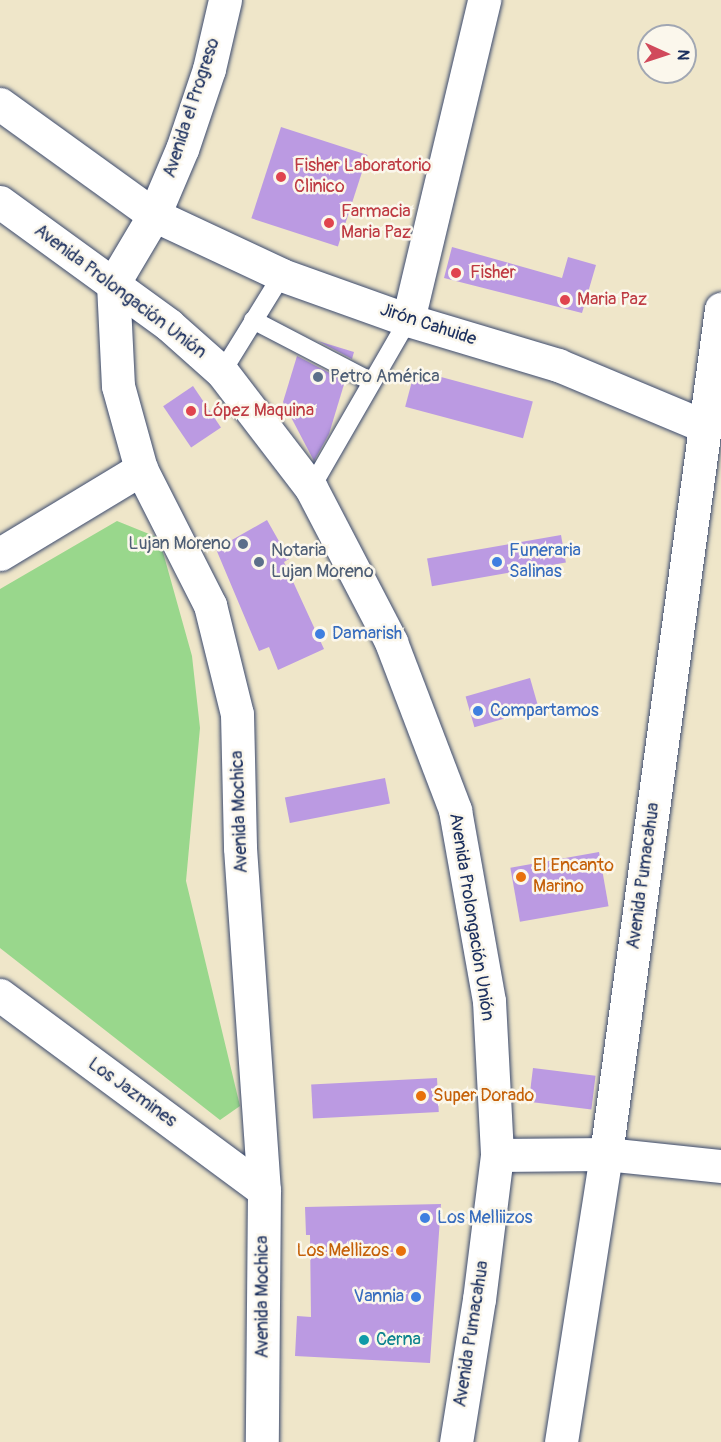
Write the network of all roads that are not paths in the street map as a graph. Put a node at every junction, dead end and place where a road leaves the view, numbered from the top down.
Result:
1 (225, 0) edge
2 (484, 0) edge
3 (0, 104) edge
4 (0, 202) edge
5 (154, 215) junction
6 (282, 275) junction
7 (113, 285) junction
8 (721, 309) edge
9 (254, 320) junction
10 (408, 320) junction
11 (222, 372) junction
12 (372, 382) junction
13 (716, 432) edge
14 (141, 469) junction
15 (311, 488) junction
16 (0, 554) edge
17 (0, 995) edge
18 (606, 1154) junction
19 (497, 1155) junction
20 (721, 1166) edge
21 (264, 1190) junction
22 (262, 1442) edge
23 (456, 1442) edge
24 (561, 1442) edge

1 - 5 main road, Avenida el Progreso
2 - 10 main road
3 - 5 main road
4 - 7 main road, Avenida Prolongación Unión
5 - 6 main road, Jirón Cahuide
5 - 7 main road
6 - 9 lane
6 - 10 main road, Jirón Cahuide
7 - 11 main road, Avenida Prolongación Unión
7 - 14 main road, Avenida Mochica
8 - 13 main road, Avenida Pumacahua
9 - 11 lane
9 - 12 lane
10 - 12 lane
10 - 13 main road, Jirón Cahuide
11 - 15 main road, Avenida Prolongación Unión
12 - 15 lane
13 - 18 main road, Avenida Pumacahua
14 - 16 main road
14 - 21 main road, Avenida Mochica
15 - 19 main road, Avenida Prolongación Unión
17 - 21 main road, Los Jazmines
18 - 19 main road
18 - 20 main road
18 - 24 main road, Avenida Pumacahua
19 - 23 main road, Avenida Pumacahua
21 - 22 main road, Avenida Mochica

